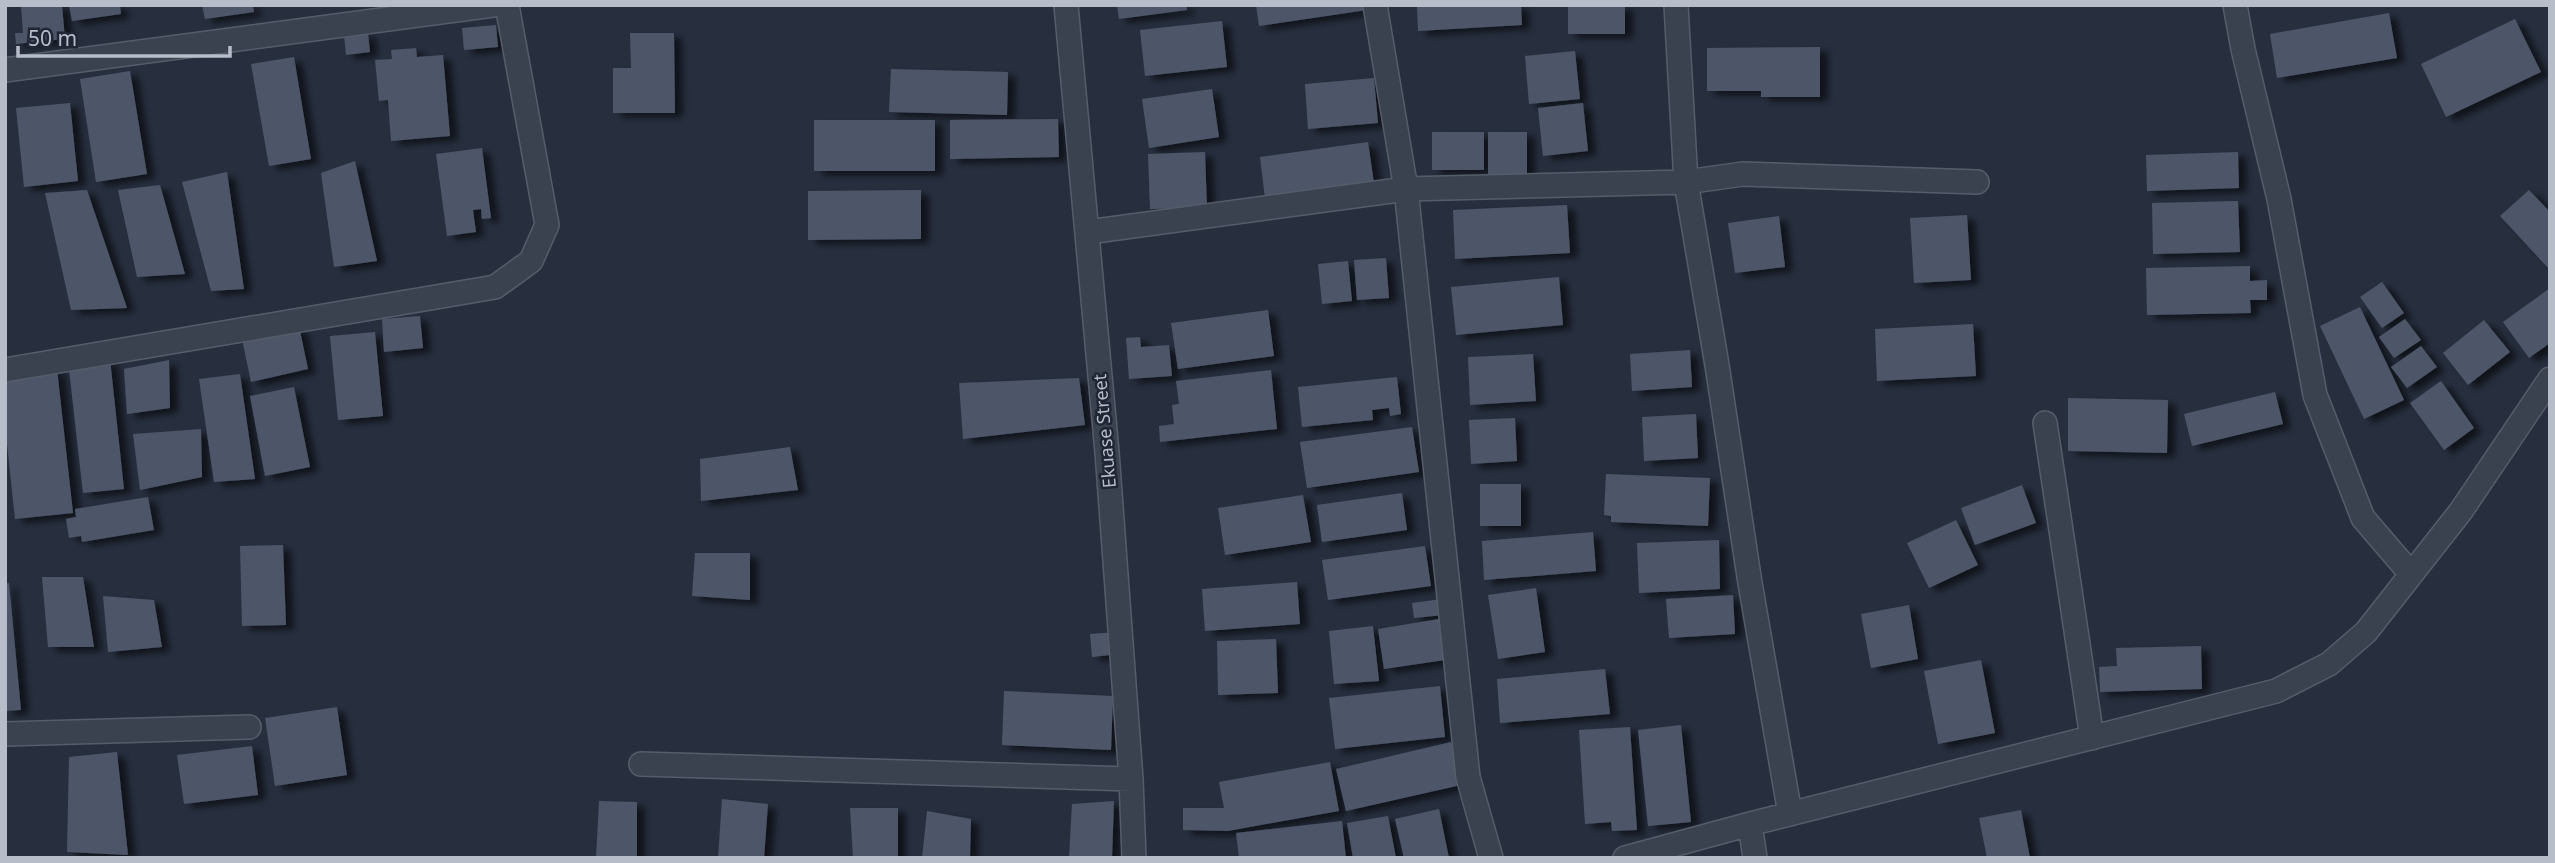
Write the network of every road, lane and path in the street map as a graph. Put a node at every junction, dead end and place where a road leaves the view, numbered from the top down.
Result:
1 (493, 5) edge
2 (506, 5) edge
3 (1066, 5) edge
4 (1375, 5) edge
5 (1676, 5) edge
6 (2235, 5) edge
7 (5, 70) edge
8 (1686, 182) junction
9 (1977, 182) dead end
10 (1406, 189) junction
11 (1088, 232) junction
12 (5, 370) edge
13 (2550, 379) edge
14 (2045, 423) dead end
15 (2411, 575) junction
16 (249, 727) dead end
17 (5, 734) edge
18 (2092, 738) junction
19 (641, 764) dead end
20 (1131, 779) junction
21 (1790, 814) junction
22 (1751, 824) junction
23 (1134, 858) edge
24 (1491, 858) edge
25 (1625, 858) edge
26 (1755, 858) edge

1 - 7 street
2 - 12 street
3 - 11 street, Ekuase Street
4 - 10 street
5 - 8 street
6 - 15 street
8 - 9 street
8 - 10 street
8 - 21 street
10 - 11 street
10 - 24 street
11 - 20 street, Ekuase Street
13 - 15 street
14 - 18 street
15 - 18 street
16 - 17 street
18 - 21 street
19 - 20 street
20 - 23 street, Ekuase Street
21 - 22 street
22 - 25 street
22 - 26 street

